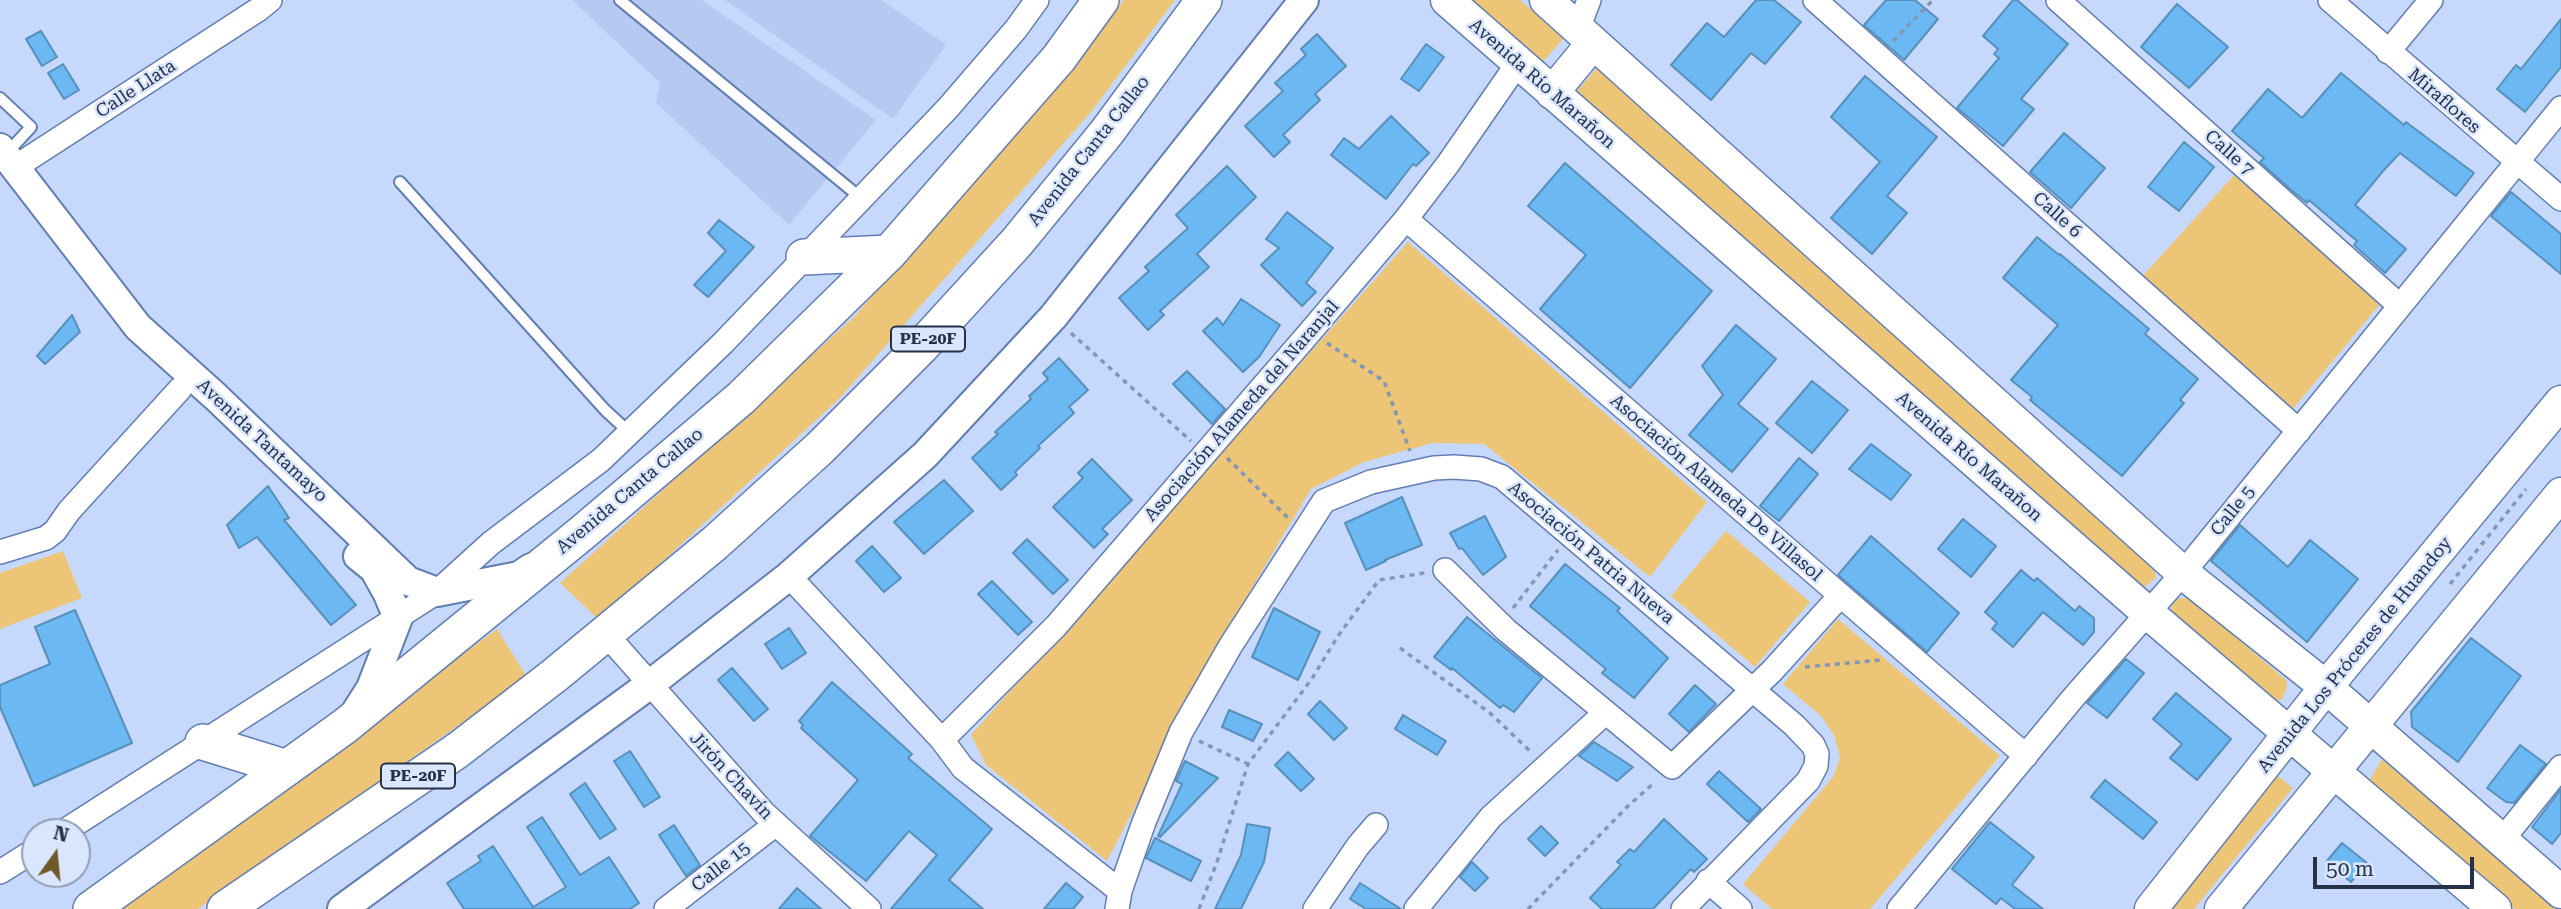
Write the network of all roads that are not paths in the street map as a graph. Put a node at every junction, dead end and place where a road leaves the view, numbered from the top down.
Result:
1 (270, 0) edge
2 (620, 0) edge
3 (1037, 0) edge
4 (1101, 0) edge
5 (1204, 0) edge
6 (1304, 0) edge
7 (1447, 0) edge
8 (1546, 0) edge
9 (1589, 0) edge
10 (1815, 0) edge
11 (2058, 0) edge
12 (2330, 0) edge
13 (2431, 0) edge
14 (1586, 36) junction
15 (2388, 52) junction
16 (1518, 63) junction
17 (1552, 93) junction
18 (0, 98) edge
19 (2561, 108) edge
20 (2516, 162) junction
21 (4, 166) edge
22 (400, 182) dead end
23 (861, 198) junction
24 (2561, 199) edge
25 (1406, 219) junction
26 (889, 253) junction
27 (804, 257) junction
28 (2400, 306) junction
29 (180, 389) junction
30 (2561, 402) edge
31 (2299, 431) junction
32 (630, 433) junction
33 (2561, 494) edge
34 (582, 533) junction
35 (0, 552) edge
36 (1445, 570) road end
37 (2183, 573) junction
38 (789, 576) junction
39 (437, 592) junction
40 (1840, 596) junction
41 (2148, 613) junction
42 (398, 618) junction
43 (605, 633) junction
44 (649, 685) junction
45 (2326, 687) junction
46 (1752, 690) junction
47 (1605, 713) junction
48 (2370, 725) junction
49 (345, 726) junction
50 (2290, 735) junction
51 (942, 740) junction
52 (203, 743) junction
53 (2026, 756) junction
54 (2561, 767) edge
55 (287, 768) junction
56 (2335, 771) junction
57 (85, 818) edge
58 (776, 824) junction
59 (1376, 825) dead end
60 (2502, 840) junction
61 (21, 859) edge
62 (0, 872) edge
63 (1708, 881) junction
64 (2561, 892) edge
65 (1119, 900) edge
66 (91, 909) edge
67 (225, 909) edge
68 (342, 909) edge
69 (666, 909) edge
70 (869, 909) edge
71 (1315, 909) edge
72 (1416, 909) edge
73 (1683, 909) edge
74 (1740, 909) edge
75 (1899, 909) edge
76 (2151, 909) edge
77 (2221, 909) edge
78 (2495, 909) edge

1 - 21 street, Calle Llata
2 - 23 lane
3 - 23 street
4 - 26 main road, Avenida Canta Callao
5 - 43 main road, Avenida Canta Callao / PE-20F
6 - 38 street
7 - 16 main road, Avenida Río Marañon
8 - 14 main road
9 - 14 street
10 - 31 street, Calle 6
11 - 28 street, Calle 7
12 - 15 street, Miraflores
13 - 15 street
14 - 17 main road
14 - 37 main road
15 - 20 street, Miraflores
16 - 17 main road, Avenida Río Marañon
16 - 25 street, Asociación Alameda del Naranjal
17 - 41 main road, Avenida Río Marañon
18 - 21 lane
19 - 20 street, Calle 5
20 - 24 street, Miraflores
20 - 28 street, Calle 5
21 - 29 street, Avenida Tantamayo
21 - 39 street, Avenida Tantamayo
22 - 32 lane
23 - 27 street
25 - 40 street, Asociación Alameda De Villasol
25 - 51 street, Asociación Alameda del Naranjal
26 - 27 main road
26 - 34 main road, Avenida Canta Callao
27 - 32 street
28 - 31 street, Calle 5
29 - 35 street
29 - 42 street, Avenida Tantamayo
30 - 45 main road, Avenida Los Próceres de Huandoy
31 - 37 street, Calle 5
32 - 39 street
33 - 48 main road
34 - 39 street
34 - 49 main road, Avenida Canta Callao
36 - 47 street
37 - 41 street, Calle 5
37 - 45 main road
38 - 44 street
38 - 51 street
39 - 42 street
40 - 46 street
40 - 53 street, Asociación Alameda De Villasol
41 - 50 main road, Avenida Río Marañon
41 - 53 street, Calle 5
42 - 49 street
42 - 52 street
43 - 44 street, Jirón Chavín
43 - 67 main road, Avenida Canta Callao / PE-20F
44 - 58 street, Jirón Chavín
44 - 68 street
45 - 48 main road
45 - 50 main road, Avenida Los Próceres de Huandoy
46 - 47 street
46 - 63 street, Asociación Patria Nueva
46 - 65 street, Asociación Patria Nueva
47 - 72 street
48 - 56 main road
48 - 60 main road
49 - 55 main road, Avenida Canta Callao
50 - 56 main road, Avenida Río Marañon
50 - 76 main road, Avenida Los Próceres de Huandoy
51 - 65 street
52 - 55 main road
52 - 57 street
53 - 75 street, Calle 5
54 - 60 street
55 - 66 main road, Avenida Canta Callao
56 - 77 main road
56 - 78 main road, Avenida Río Marañon
58 - 69 street, Calle 15
58 - 70 street, Jirón Chavín
59 - 71 street
60 - 64 main road
61 - 62 street
63 - 73 street, Asociación Patria Nueva
63 - 74 street

